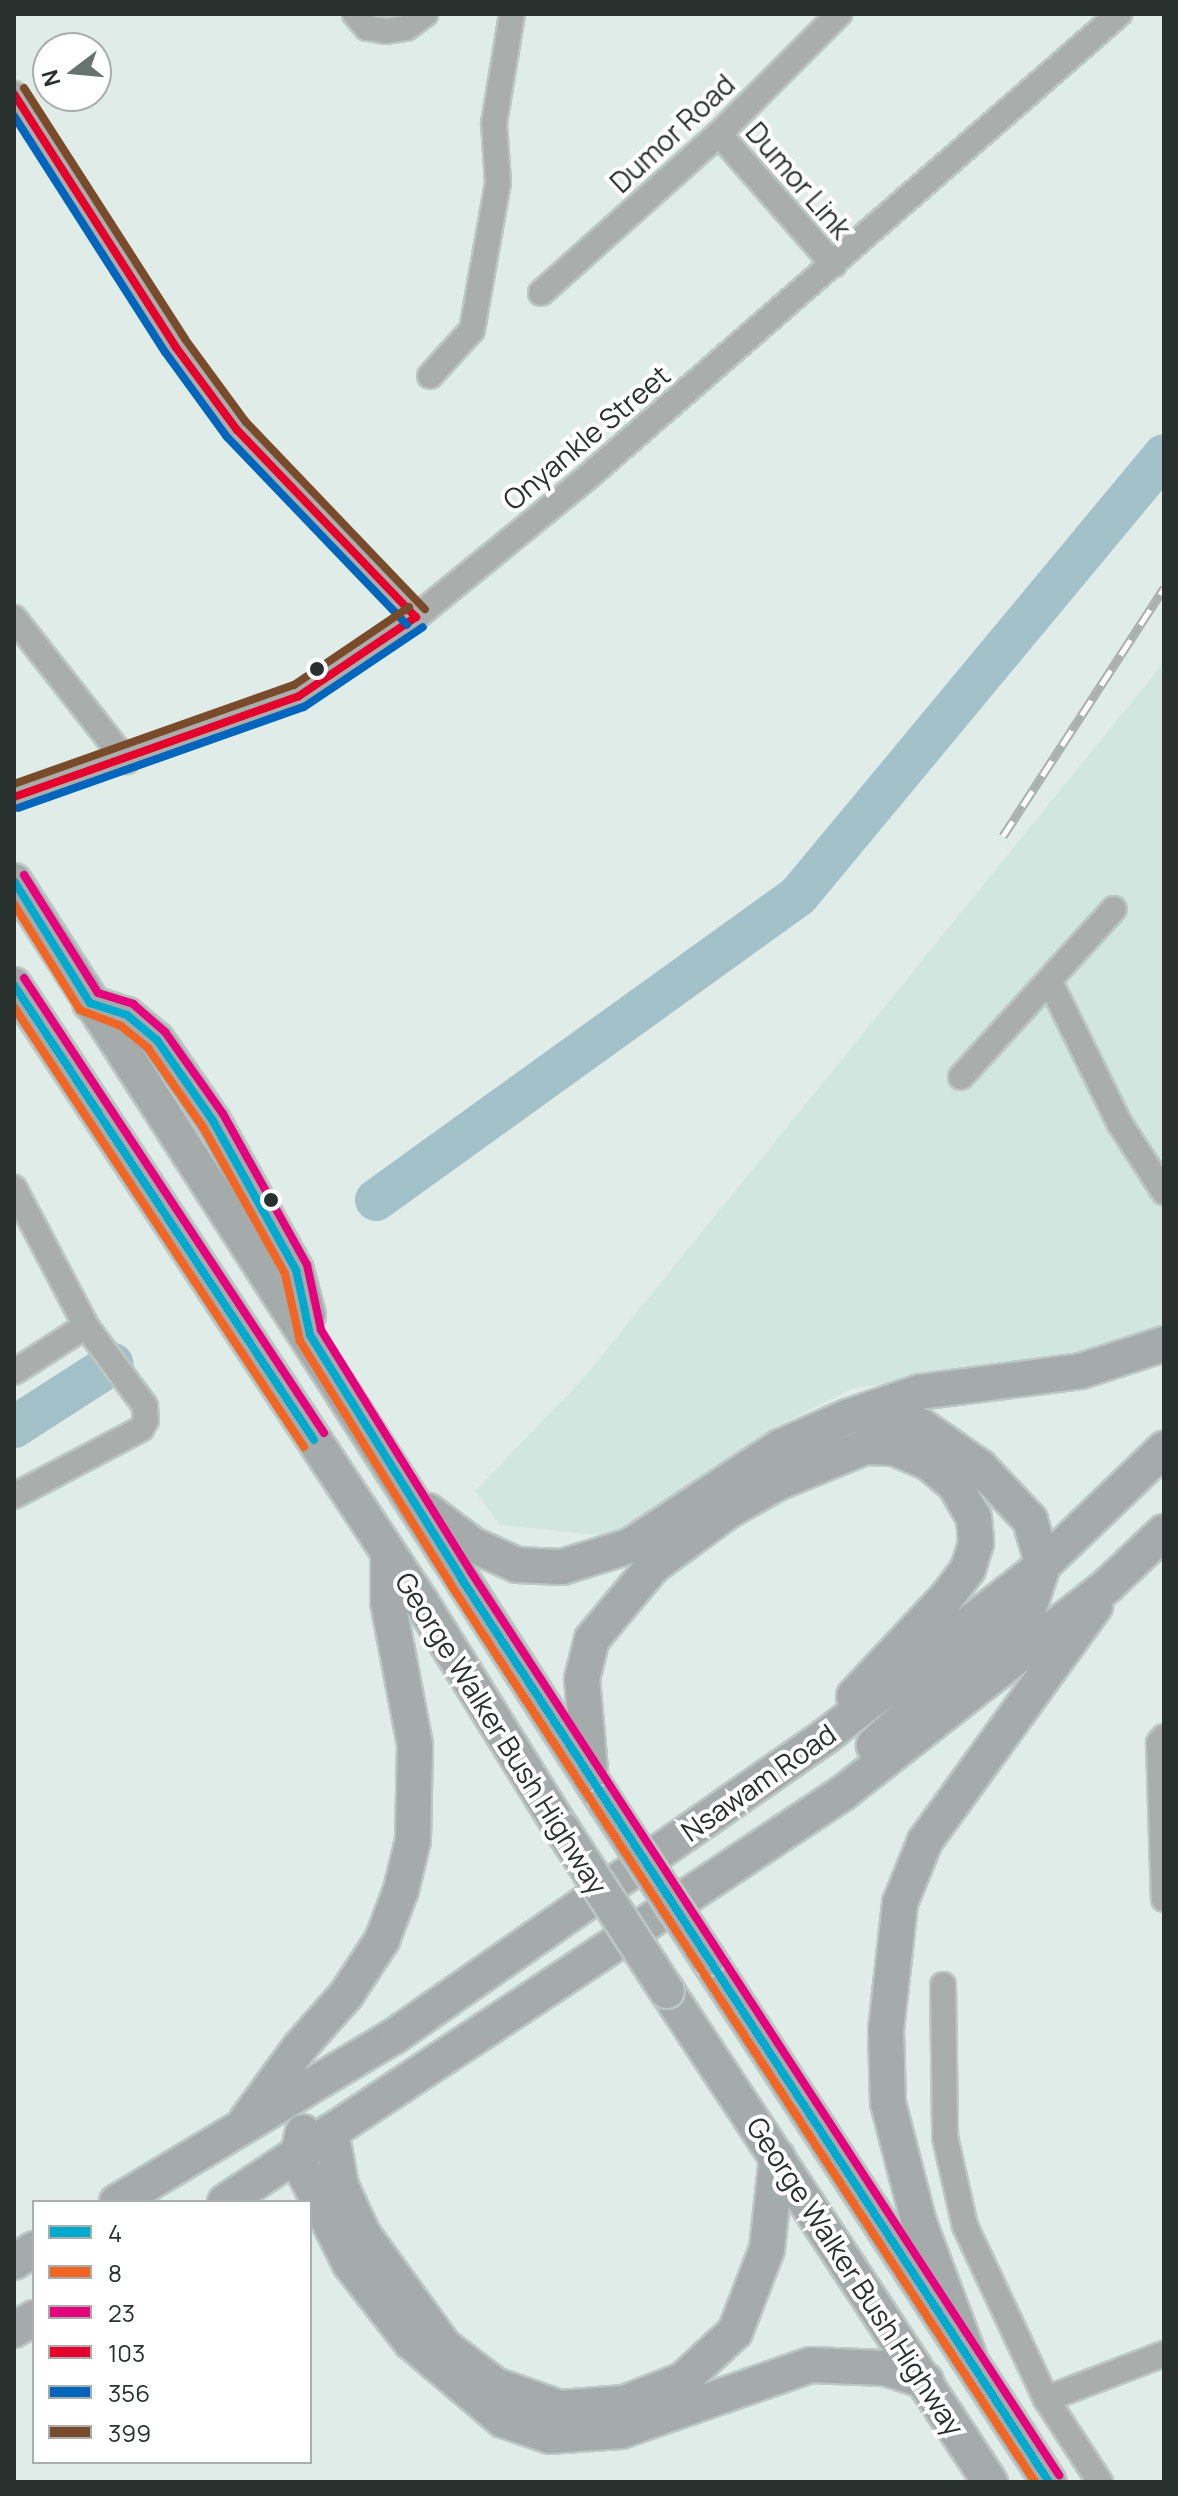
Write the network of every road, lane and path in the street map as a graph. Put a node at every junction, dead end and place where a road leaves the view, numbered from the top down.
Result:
1 (355, 14) edge
2 (425, 14) edge
3 (512, 14) edge
4 (839, 14) edge
5 (1119, 14) edge
6 (14, 94) edge
7 (719, 134) junction
8 (834, 265) junction
9 (541, 293) dead end
10 (430, 376) dead end
11 (416, 617) junction
12 (14, 618) edge
13 (126, 761) junction
14 (22, 794) dead end
15 (14, 881) edge
16 (1114, 909) dead end
17 (1050, 982) junction
18 (14, 985) edge
19 (961, 1077) dead end
20 (14, 1188) edge
21 (1164, 1192) edge
22 (86, 1326) junction
23 (1164, 1344) edge
24 (14, 1372) edge
25 (855, 1414) junction
26 (1164, 1449) edge
27 (14, 1496) edge
28 (415, 1502) junction
29 (1164, 1532) edge
30 (388, 1555) junction
31 (1043, 1565) junction
32 (1108, 1585) junction
33 (826, 1736) junction
34 (1164, 1737) edge
35 (599, 1791) junction
36 (843, 1793) junction
37 (1164, 1899) edge
38 (943, 1985) dead end
39 (320, 2084) junction
40 (331, 2131) junction
41 (236, 2135) junction
42 (298, 2154) junction
43 (777, 2157) junction
44 (121, 2200) edge
45 (228, 2200) edge
46 (312, 2247) edge
47 (32, 2250) edge
48 (14, 2262) edge
49 (350, 2264) junction
50 (32, 2319) edge
51 (14, 2330) edge
52 (1164, 2354) edge
53 (969, 2356) junction
54 (926, 2381) junction
55 (1046, 2399) junction
56 (990, 2482) edge
57 (1049, 2482) edge
58 (1100, 2482) edge

1 - 2 street
3 - 10 street
4 - 7 street, Dumor Road
5 - 8 street, Onyankle Street
6 - 11 street
7 - 8 street, Dumor Link
7 - 9 street, Dumor Road
8 - 11 street, Onyankle Street
11 - 13 street, Onyankle Street
12 - 13 street
13 - 14 street, Onyankle Street
15 - 28 highway, George Walker Bush Highway
16 - 17 street
17 - 19 street
17 - 21 street
18 - 30 highway, George Walker Bush Highway
20 - 22 street
22 - 24 street
22 - 27 street
23 - 25 highway
25 - 28 highway
25 - 31 highway
26 - 31 highway, Nsawam Road
28 - 35 highway, George Walker Bush Highway
29 - 32 highway, Nsawam Road
30 - 41 highway
30 - 43 highway, George Walker Bush Highway, bridge
31 - 33 highway, Nsawam Road
31 - 36 highway
32 - 36 highway, Nsawam Road
32 - 53 highway
33 - 35 highway
33 - 39 highway, Nsawam Road
34 - 37 street
35 - 53 highway, George Walker Bush Highway, bridge
36 - 40 highway, Nsawam Road
38 - 55 street
39 - 41 highway, Nsawam Road
39 - 42 highway
40 - 42 highway, Nsawam Road
40 - 43 highway
41 - 44 highway, Nsawam Road
42 - 45 highway, Nsawam Road
42 - 49 highway
43 - 54 highway, George Walker Bush Highway
46 - 49 highway
47 - 48 highway
49 - 54 highway
50 - 51 highway
52 - 55 street
53 - 57 highway, George Walker Bush Highway
54 - 56 highway, George Walker Bush Highway
55 - 58 street

